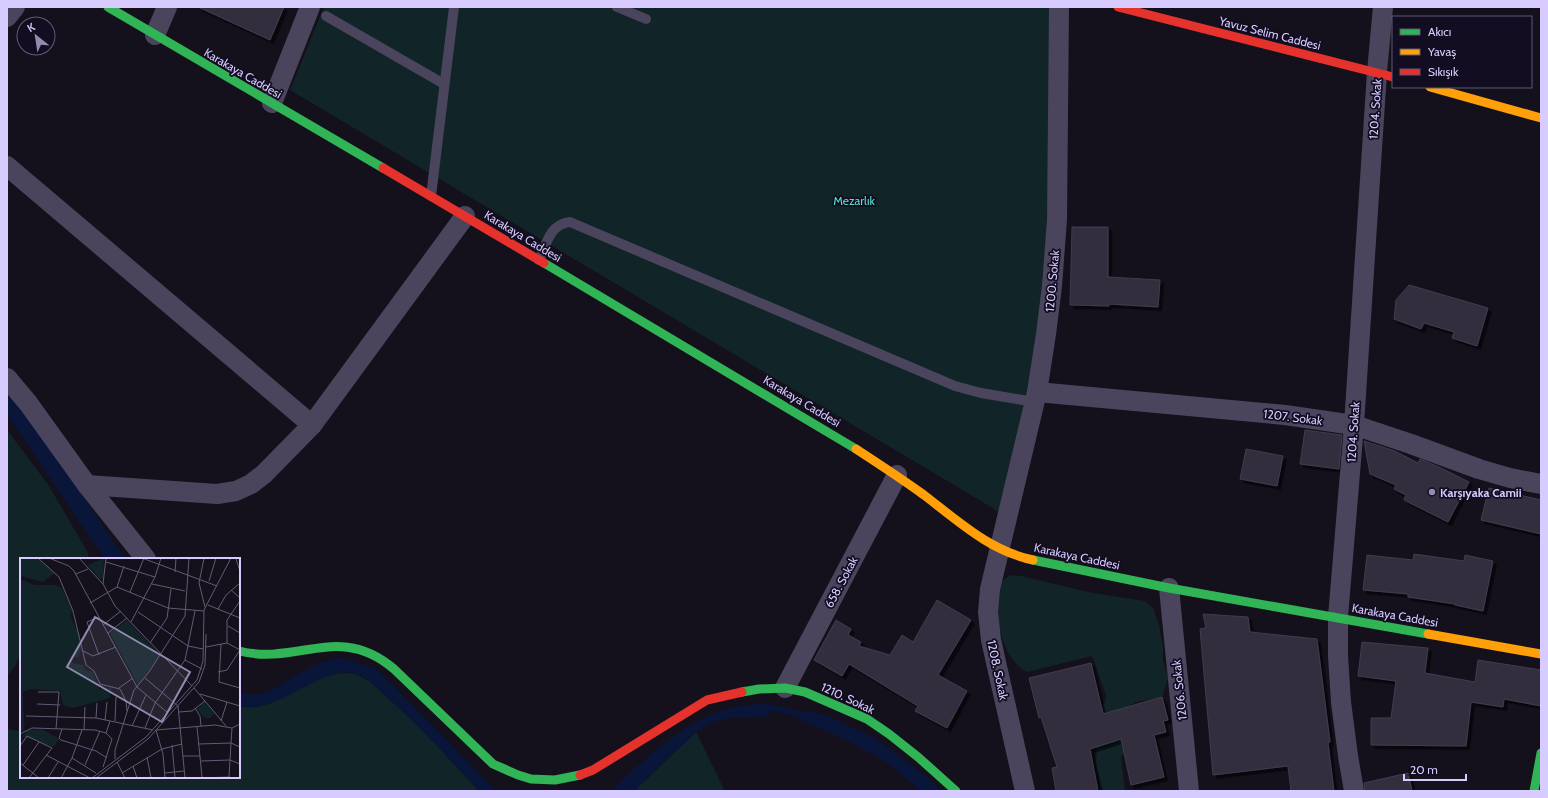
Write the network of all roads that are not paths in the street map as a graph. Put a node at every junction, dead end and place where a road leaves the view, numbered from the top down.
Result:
1 (15, 7) edge
2 (108, 7) edge
3 (167, 7) edge
4 (454, 7) edge
5 (617, 7) edge
6 (1059, 7) edge
7 (1118, 7) edge
8 (1383, 7) edge
9 (318, 11) edge
10 (7, 17) edge
11 (646, 19) dead end
12 (155, 35) junction
13 (1385, 75) edge
14 (444, 84) junction
15 (1434, 88) edge
16 (272, 103) junction
17 (1541, 118) edge
18 (7, 166) edge
19 (431, 196) junction
20 (465, 216) junction
21 (539, 260) junction
22 (7, 378) edge
23 (1036, 397) junction
24 (312, 424) junction
25 (1354, 426) junction
26 (897, 475) junction
27 (1541, 484) edge
28 (87, 485) junction
29 (999, 549) junction
30 (145, 558) edge
31 (1169, 588) junction
32 (1338, 617) junction
33 (240, 651) edge
34 (1541, 654) edge
35 (785, 688) junction
36 (1541, 753) edge
37 (956, 791) edge
38 (1025, 791) edge
39 (1189, 791) edge
40 (1354, 791) edge
41 (1534, 791) edge

1 - 10 street
2 - 12 street, Karakaya Caddesi
3 - 12 street
4 - 14 lane
5 - 11 lane
6 - 23 street, 1200. Sokak
7 - 13 street, Yavuz Selim Caddesi
8 - 13 street, 1204. Sokak
9 - 14 lane
9 - 16 street
12 - 16 street, Karakaya Caddesi
13 - 25 street, 1204. Sokak
14 - 19 lane
15 - 17 street
16 - 19 street, Karakaya Caddesi
18 - 24 street
19 - 20 street, Karakaya Caddesi
20 - 21 street, Karakaya Caddesi
20 - 24 street
21 - 23 lane
21 - 26 street, Karakaya Caddesi
22 - 28 street
23 - 25 street, 1207. Sokak
23 - 29 street, 1200. Sokak
24 - 28 street
25 - 27 street, 1207. Sokak
25 - 32 street, 1204. Sokak
26 - 29 street, Karakaya Caddesi
26 - 35 street, 658. Sokak
28 - 30 street
29 - 31 street, Karakaya Caddesi
29 - 38 street, 1208. Sokak
31 - 32 street, Karakaya Caddesi
31 - 39 street, 1206. Sokak
32 - 34 street, Karakaya Caddesi
32 - 40 street, 1204. Sokak
33 - 35 street, 1210. Sokak
35 - 37 street, 1210. Sokak
36 - 41 street

